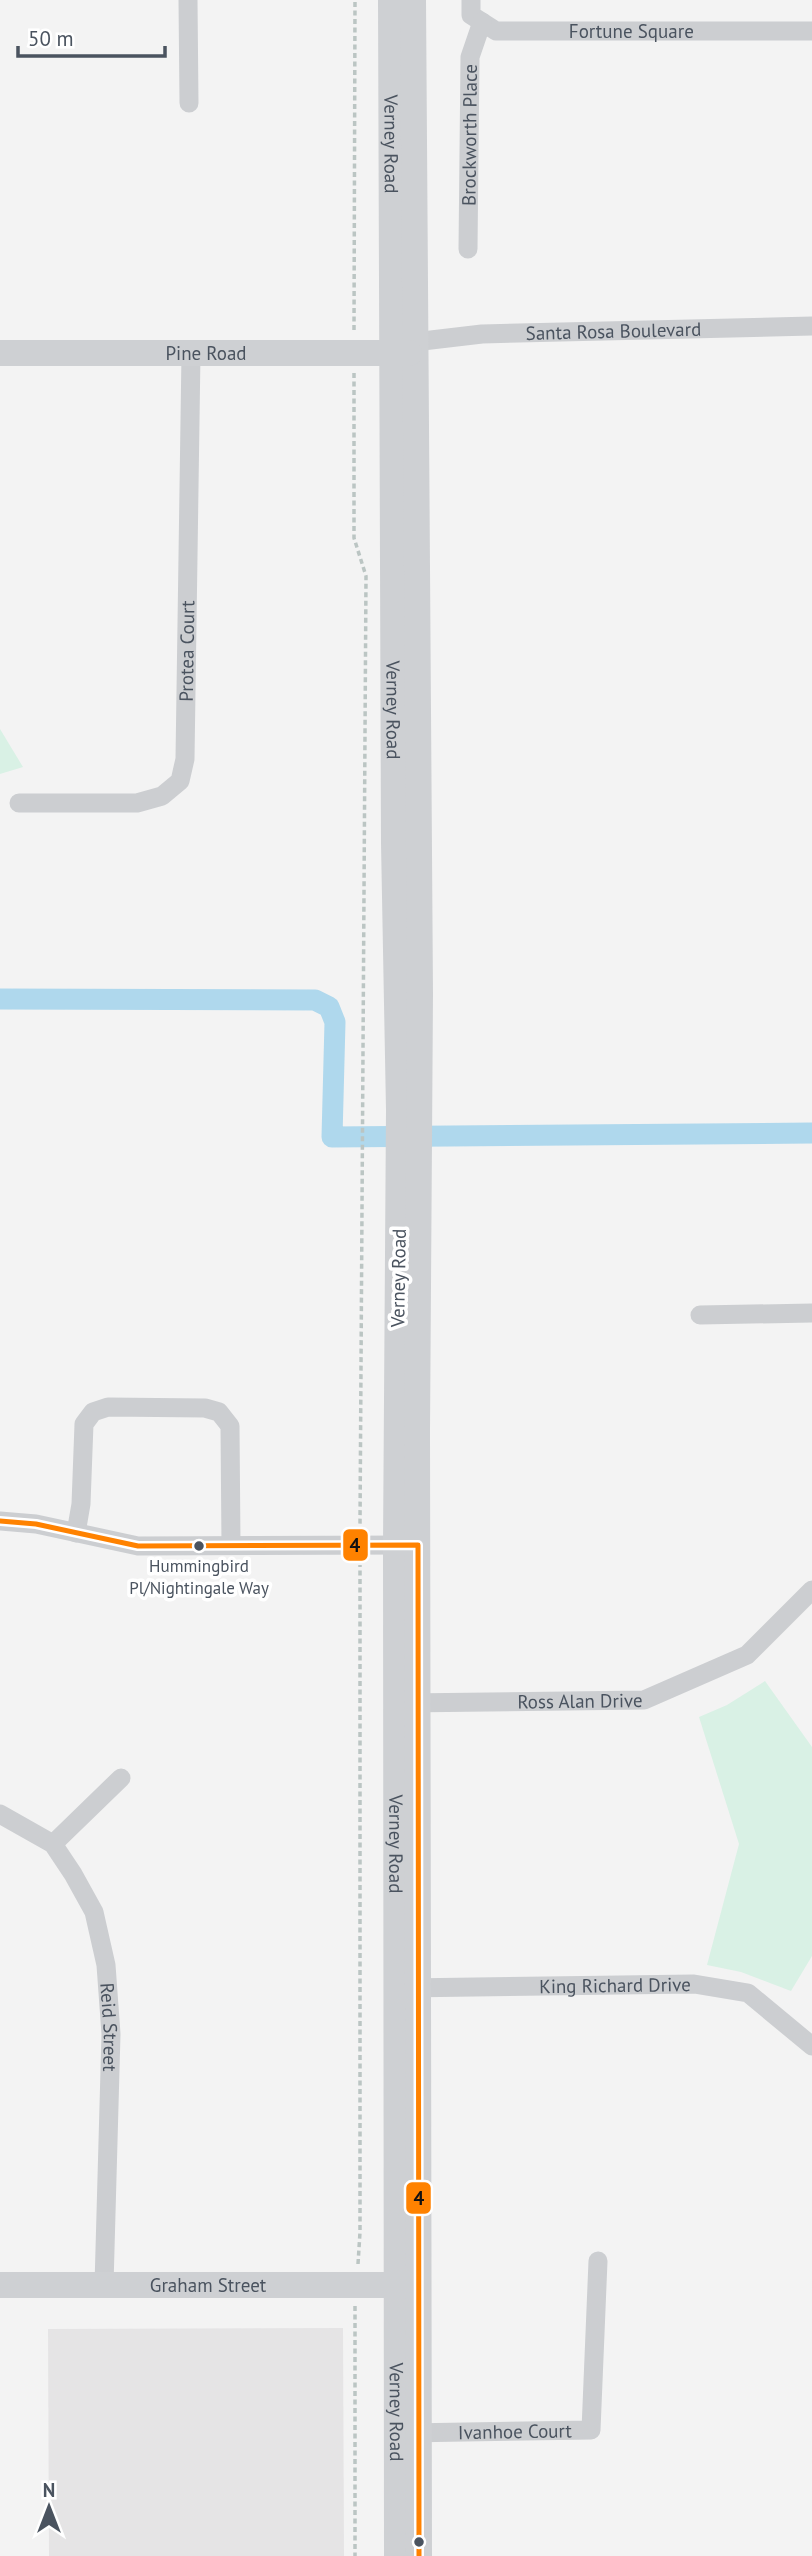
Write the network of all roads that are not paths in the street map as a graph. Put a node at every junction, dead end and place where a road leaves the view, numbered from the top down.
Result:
1 (188, 0) edge
2 (391, 0) edge
3 (413, 0) edge
4 (471, 0) edge
5 (482, 22) junction
6 (812, 31) edge
7 (189, 103) dead end
8 (468, 249) dead end
9 (812, 326) edge
10 (407, 349) junction
11 (0, 354) edge
12 (191, 354) junction
13 (19, 803) dead end
14 (812, 1313) edge
15 (700, 1315) dead end
16 (0, 1521) edge
17 (76, 1533) junction
18 (231, 1545) junction
19 (407, 1545) junction
20 (812, 1590) edge
21 (407, 1703) junction
22 (121, 1778) dead end
23 (0, 1814) edge
24 (53, 1844) junction
25 (407, 1988) junction
26 (812, 2046) edge
27 (598, 2261) dead end
28 (0, 2285) edge
29 (407, 2285) junction
30 (104, 2286) junction
31 (407, 2433) junction
32 (397, 2556) edge
33 (419, 2556) edge

1 - 7 street
2 - 10 street, Verney Road
3 - 10 street, Verney Road
4 - 5 street
5 - 6 street, Fortune Square
5 - 8 street, Brockworth Place
9 - 10 street, Santa Rosa Boulevard
10 - 12 street, Pine Road
10 - 19 street, Verney Road
11 - 12 street, Pine Road
12 - 13 street, Protea Court
14 - 15 street
16 - 17 street
17 - 18 street
17 - 18 street
18 - 19 street
19 - 21 street, Verney Road
20 - 21 street, Ross Alan Drive
21 - 25 street, Verney Road
22 - 24 street
23 - 24 street, Reid Street
24 - 30 street, Reid Street
25 - 26 street, King Richard Drive
25 - 29 street, Verney Road
27 - 31 street, Ivanhoe Court
28 - 30 street, Graham Street
29 - 30 street, Graham Street
29 - 31 street, Verney Road
31 - 32 street, Verney Road
31 - 33 street, Verney Road

